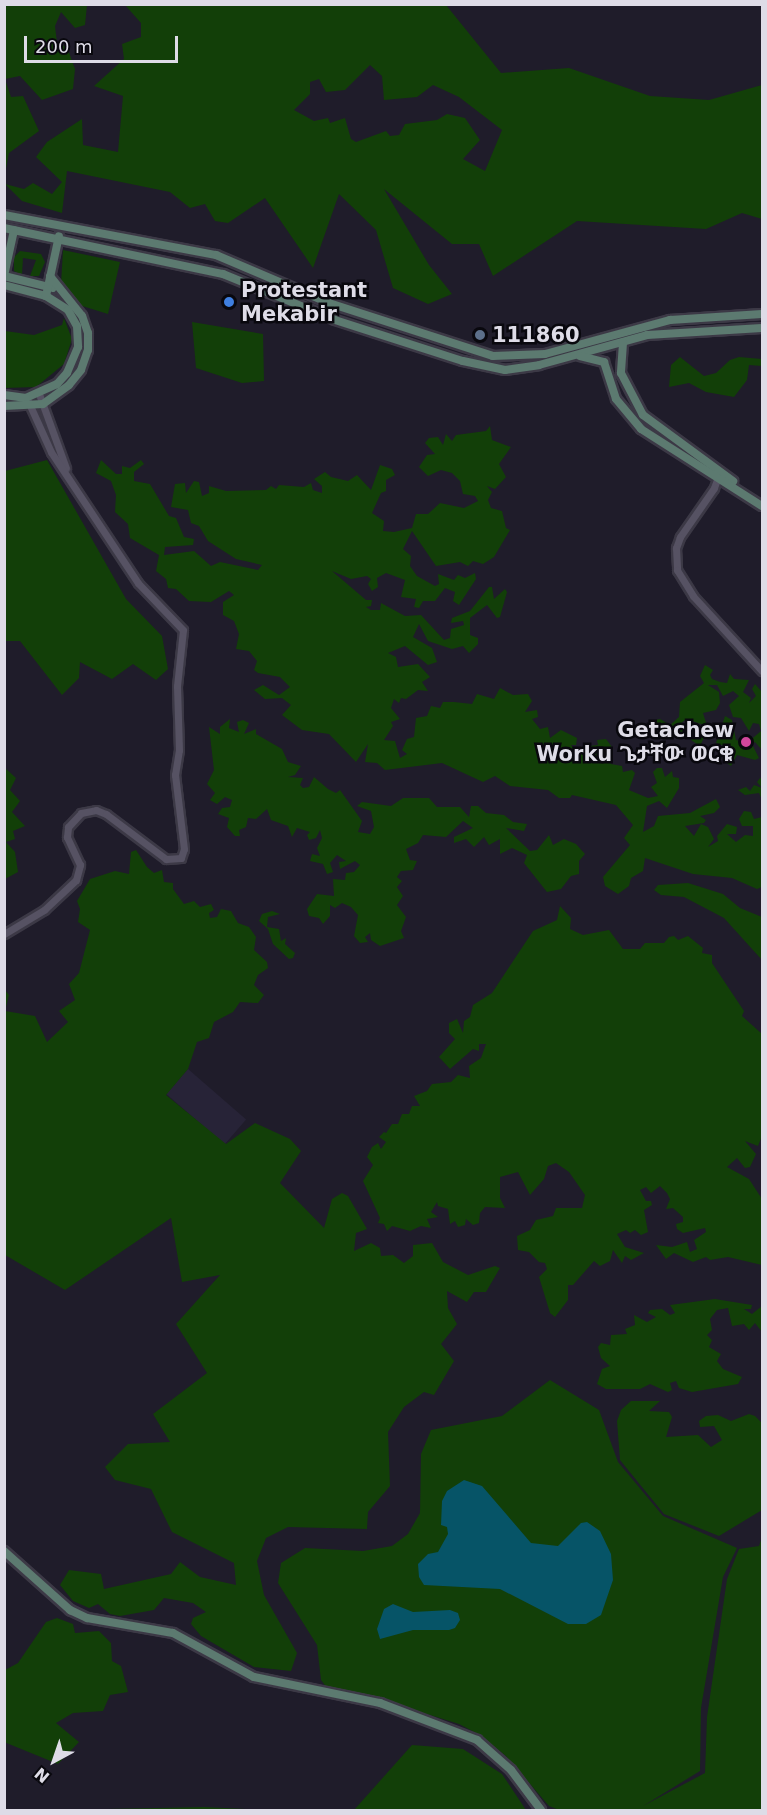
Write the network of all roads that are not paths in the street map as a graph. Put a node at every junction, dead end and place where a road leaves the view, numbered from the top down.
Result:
1 (4, 215) edge
2 (16, 218) junction
3 (60, 227) junction
4 (4, 228) edge
5 (14, 230) junction
6 (118, 237) junction
7 (58, 239) junction
8 (115, 251) junction
9 (6, 264) edge
10 (5, 276) edge
11 (50, 276) junction
12 (4, 285) edge
13 (48, 286) junction
14 (62, 292) junction
15 (46, 296) junction
16 (762, 314) edge
17 (645, 325) junction
18 (762, 328) edge
19 (646, 335) junction
20 (623, 343) junction
21 (567, 347) junction
22 (573, 356) junction
23 (39, 394) junction
24 (4, 395) edge
25 (26, 398) junction
26 (43, 404) junction
27 (4, 406) edge
28 (32, 407) junction
29 (66, 470) junction
30 (719, 474) junction
31 (762, 501) edge
32 (762, 506) edge
33 (762, 671) edge
34 (4, 934) edge
35 (4, 1551) edge
36 (542, 1810) edge

1 - 2 main road
2 - 3 main road
2 - 5 street
3 - 6 main road
3 - 7 main road
4 - 5 main road
5 - 7 main road
5 - 9 main road
6 - 8 main road
6 - 21 main road
7 - 8 main road
7 - 11 main road
8 - 22 main road
9 - 10 main road
10 - 13 main road
11 - 13 main road
11 - 14 main road
12 - 15 main road
13 - 14 main road
13 - 15 main road
14 - 26 main road
15 - 23 main road
16 - 17 main road
17 - 19 main road
17 - 21 main road
18 - 19 main road
19 - 20 main road
20 - 22 main road
20 - 30 main road
21 - 22 main road
22 - 30 main road
23 - 25 main road
23 - 26 street
24 - 25 main road
25 - 28 street
26 - 28 main road
26 - 29 street
27 - 28 main road
28 - 29 street
29 - 34 street
30 - 31 main road
30 - 32 main road
30 - 33 street
35 - 36 main road

